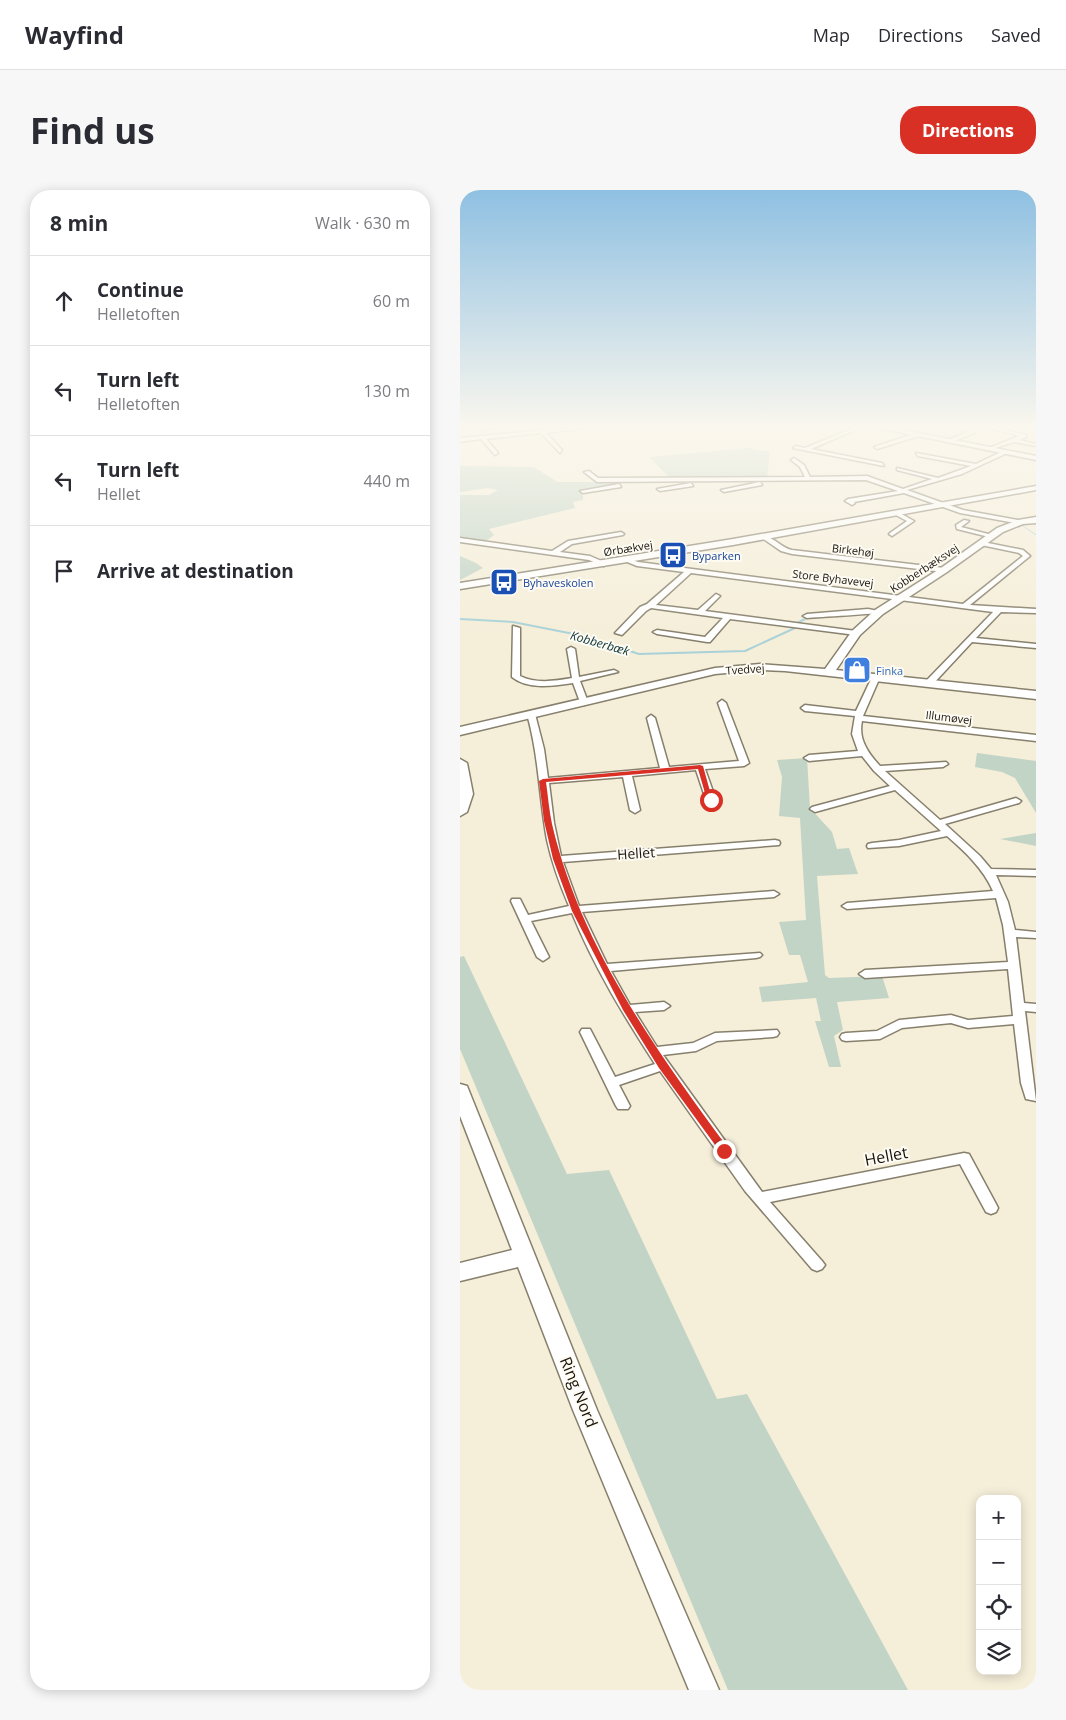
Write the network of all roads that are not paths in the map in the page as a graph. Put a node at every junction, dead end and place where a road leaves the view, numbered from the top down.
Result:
1 (869, 497) edge
2 (922, 497) edge
3 (986, 497) edge
4 (852, 502) dead end
5 (942, 505) junction
6 (896, 513) junction
7 (1036, 520) edge
8 (966, 521) dead end
9 (1021, 522) junction
10 (621, 534) dead end
11 (892, 534) dead end
12 (993, 536) junction
13 (764, 537) junction
14 (460, 540) edge
15 (983, 544) junction
16 (554, 553) junction
17 (627, 560) junction
18 (604, 564) junction
19 (944, 570) junction
20 (689, 571) junction
21 (460, 586) edge
22 (716, 596) dead end
23 (900, 598) junction
24 (650, 606) junction
25 (964, 606) junction
26 (999, 610) junction
27 (1036, 611) edge
28 (879, 612) junction
29 (699, 613) junction
30 (807, 616) dead end
31 (728, 617) junction
32 (516, 628) dead end
33 (619, 632) dead end
34 (657, 632) dead end
35 (856, 633) junction
36 (971, 640) junction
37 (1036, 646) edge
38 (571, 649) dead end
39 (614, 672) dead end
40 (829, 672) junction
41 (876, 677) junction
42 (576, 681) junction
43 (929, 683) junction
44 (1036, 695) edge
45 (584, 702) junction
46 (722, 703) dead end
47 (804, 708) dead end
48 (531, 714) junction
49 (859, 716) junction
50 (651, 718) dead end
51 (460, 731) edge
52 (1036, 738) edge
53 (863, 753) junction
54 (809, 758) dead end
55 (460, 763) edge
56 (943, 764) dead end
57 (700, 766) junction
58 (664, 770) junction
59 (877, 770) junction
60 (627, 773) junction
61 (543, 781) junction
62 (897, 787) junction
63 (711, 800) dead end
64 (1016, 801) dead end
65 (815, 809) dead end
66 (635, 810) dead end
67 (460, 812) edge
68 (939, 823) junction
69 (949, 832) junction
70 (775, 843) dead end
71 (872, 846) dead end
72 (557, 859) junction
73 (988, 872) junction
74 (1036, 873) edge
75 (774, 894) dead end
76 (1000, 894) junction
77 (516, 901) dead end
78 (847, 906) dead end
79 (576, 911) junction
80 (525, 919) junction
81 (1010, 933) junction
82 (1036, 935) edge
83 (756, 954) dead end
84 (544, 957) dead end
85 (1013, 965) junction
86 (605, 968) junction
87 (865, 974) dead end
88 (664, 1006) dead end
89 (1017, 1006) junction
90 (1036, 1008) edge
91 (626, 1009) junction
92 (1019, 1020) junction
93 (586, 1032) dead end
94 (773, 1033) dead end
95 (846, 1037) dead end
96 (653, 1052) junction
97 (662, 1066) junction
98 (611, 1083) junction
99 (460, 1091) edge
100 (1036, 1096) edge
101 (623, 1106) dead end
102 (760, 1198) junction
103 (991, 1208) dead end
104 (525, 1256) junction
105 (817, 1265) dead end
106 (460, 1272) edge
107 (704, 1690) edge

1 - 4 street
2 - 5 street
3 - 5 street, Ørbækvej
5 - 6 street, Ørbækvej
5 - 9 street
6 - 11 street
6 - 13 street, Ørbækvej
7 - 9 street, Kobberbæksvej
8 - 12 street
9 - 12 street, Kobberbæksvej
10 - 16 street
12 - 15 street, Kobberbæksvej
13 - 17 street, Ørbækvej
13 - 19 street, Birkehøj
14 - 16 street
15 - 19 street, Kobberbæksvej
15 - 25 street
16 - 18 street
17 - 18 street, Ørbækvej
17 - 20 street, Store Byhavevej
18 - 21 street, Ørbækvej
19 - 23 street, Kobberbæksvej
20 - 23 street, Store Byhavevej
20 - 24 street
22 - 29 street
23 - 25 street, Store Byhavevej
23 - 28 street, Kobberbæksvej
24 - 29 street
24 - 33 street
25 - 26 street, Store Byhavevej
26 - 27 street, Store Byhavevej
26 - 36 street
28 - 30 street
28 - 35 street, Kobberbæksvej
29 - 31 street
31 - 34 street
31 - 35 street
32 - 42 street
35 - 40 street, Kobberbæksvej
36 - 37 street
36 - 43 street
38 - 42 street
39 - 42 street
40 - 41 street, Tvedvej
40 - 45 street, Tvedvej
41 - 43 street, Tvedvej
41 - 49 street
42 - 45 street
43 - 44 street, Tvedvej
45 - 48 street, Tvedvej
46 - 57 street
47 - 49 street, Illumøvej
48 - 51 street, Tvedvej
48 - 61 street
49 - 52 street, Illumøvej
49 - 53 street
50 - 58 street
53 - 54 street
53 - 59 street
55 - 67 street
56 - 59 street
57 - 58 street
57 - 63 street
58 - 60 street
59 - 62 street
60 - 61 street
60 - 66 street
61 - 72 street
62 - 65 street
62 - 68 street
64 - 68 street
68 - 69 street
69 - 71 street
69 - 73 street
70 - 72 street, Hellet
72 - 79 street
73 - 74 street
73 - 76 street
75 - 79 street
76 - 78 street
76 - 81 street
77 - 80 street
79 - 80 street
79 - 86 street
80 - 84 street
81 - 82 street
81 - 85 street
83 - 86 street
85 - 87 street
85 - 89 street
86 - 91 street
88 - 91 street
89 - 90 street
89 - 92 street
91 - 96 street
92 - 95 street
92 - 100 street
93 - 98 street
94 - 96 street
96 - 97 street
97 - 98 street
97 - 102 street
98 - 101 street
99 - 104 street, Ring Nord
102 - 103 street, Hellet
102 - 105 street
104 - 106 street
104 - 107 street, Ring Nord

